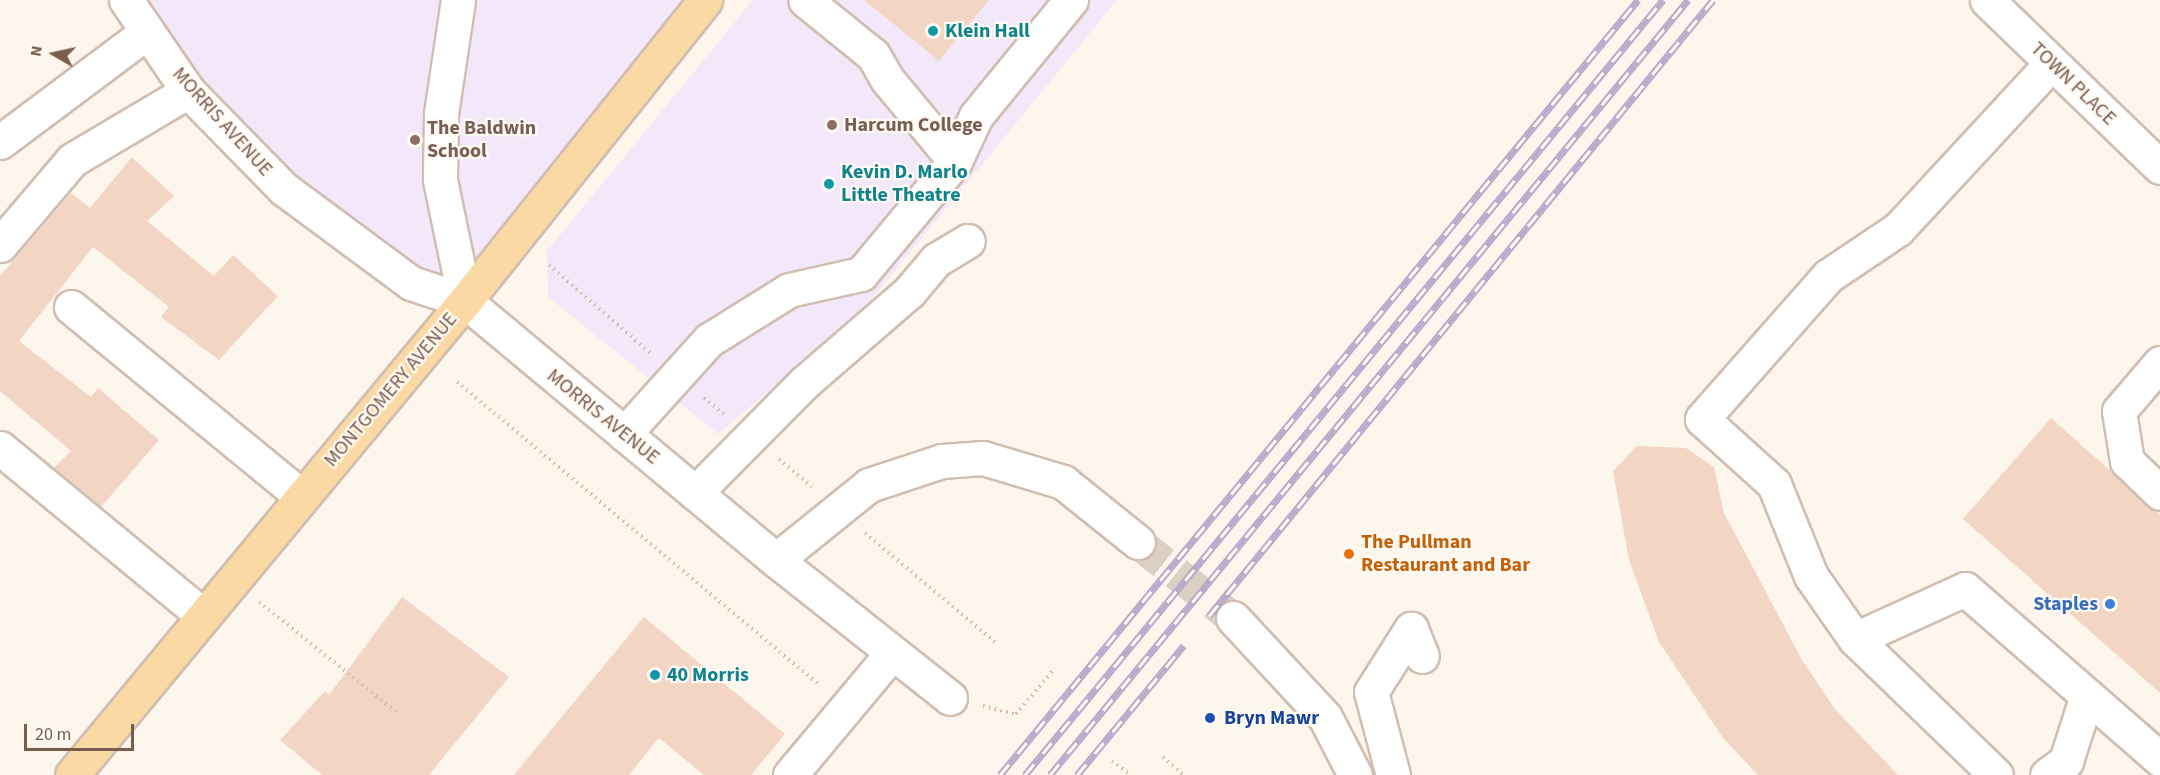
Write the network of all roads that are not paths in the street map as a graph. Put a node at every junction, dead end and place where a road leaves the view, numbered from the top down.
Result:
1 (126, 0) edge
2 (458, 0) edge
3 (705, 0) edge
4 (805, 0) edge
5 (1071, 0) edge
6 (1987, 0) edge
7 (147, 32) junction
8 (2051, 63) junction
9 (188, 91) junction
10 (0, 142) edge
11 (955, 161) junction
12 (2160, 167) edge
13 (968, 241) dead end
14 (0, 245) edge
15 (465, 301) junction
16 (71, 307) dead end
17 (2156, 376) edge
18 (624, 434) junction
19 (0, 448) edge
20 (695, 493) junction
21 (2160, 493) edge
22 (302, 497) junction
23 (1138, 542) tunnel mouth
24 (776, 560) junction
25 (204, 616) junction
26 (1233, 618) tunnel mouth
27 (1855, 639) junction
28 (892, 652) junction
29 (1422, 656) dead end
30 (2087, 695) junction
31 (950, 698) dead end
32 (2160, 759) edge
33 (72, 775) edge
34 (790, 775) edge
35 (1355, 775) edge
36 (1393, 775) edge
37 (1996, 775) edge
38 (2047, 775) edge

1 - 7 street, MORRIS AVENUE
2 - 15 street
3 - 15 main road, MONTGOMERY AVENUE
4 - 11 street
5 - 11 street
6 - 8 street, TOWN PLACE
7 - 9 street, MORRIS AVENUE
7 - 10 street
8 - 12 street, TOWN PLACE
8 - 27 street
9 - 14 street
9 - 15 street, MORRIS AVENUE
11 - 18 street
13 - 20 street
15 - 18 street, MORRIS AVENUE
15 - 22 main road, MONTGOMERY AVENUE
16 - 22 street
17 - 21 street
18 - 20 street, MORRIS AVENUE
19 - 25 street
20 - 24 street, MORRIS AVENUE
22 - 25 main road, MONTGOMERY AVENUE
23 - 24 street
24 - 28 street, MORRIS AVENUE
25 - 33 main road, MONTGOMERY AVENUE
26 - 35 street
27 - 30 street
27 - 37 street
28 - 31 street, MORRIS AVENUE
28 - 34 street
29 - 36 street
30 - 32 street
30 - 38 street

